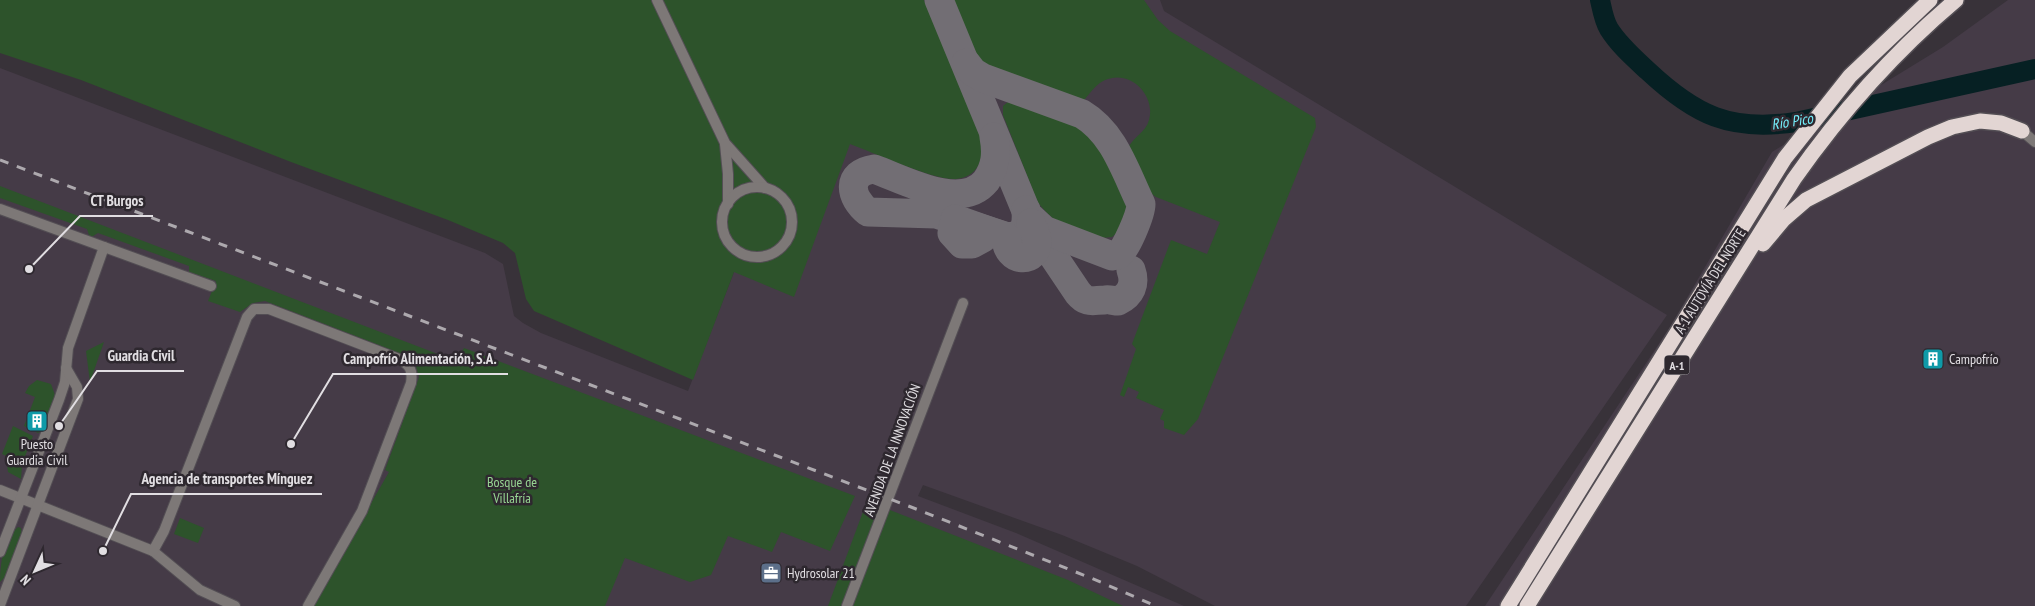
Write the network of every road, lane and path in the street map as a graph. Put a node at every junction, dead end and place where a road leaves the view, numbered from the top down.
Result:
1 (657, 0) edge
2 (1930, 0) edge
3 (1956, 0) edge
4 (2031, 133) edge
5 (2035, 142) edge
6 (725, 143) junction
7 (765, 188) junction
8 (728, 204) junction
9 (0, 209) edge
10 (104, 247) junction
11 (211, 286) dead end
12 (963, 303) dead end
13 (66, 368) junction
14 (1624, 450) junction
15 (0, 490) edge
16 (21, 497) junction
17 (38, 505) junction
18 (153, 551) junction
19 (0, 552) edge
20 (0, 605) edge
21 (235, 606) edge
22 (308, 606) edge
23 (847, 606) edge
24 (1508, 606) edge
25 (1527, 606) edge

1 - 6 street
2 - 24 highway, A-1 AUTOVÍA DEL NORTE / A-1
3 - 14 highway, A-1 AUTOVÍA DEL NORTE / A-1
4 - 5 street
4 - 14 highway
6 - 7 street
6 - 8 street
7 - 8 street
7 - 8 street
9 - 10 street
10 - 11 street
10 - 13 street
12 - 23 street, AVENIDA DE LA INNOVACIÓN
13 - 16 street
13 - 17 street
14 - 25 highway, A-1 AUTOVÍA DEL NORTE / A-1
15 - 16 street
16 - 17 street
16 - 19 street
17 - 18 street
17 - 20 street
18 - 21 street
18 - 22 street

